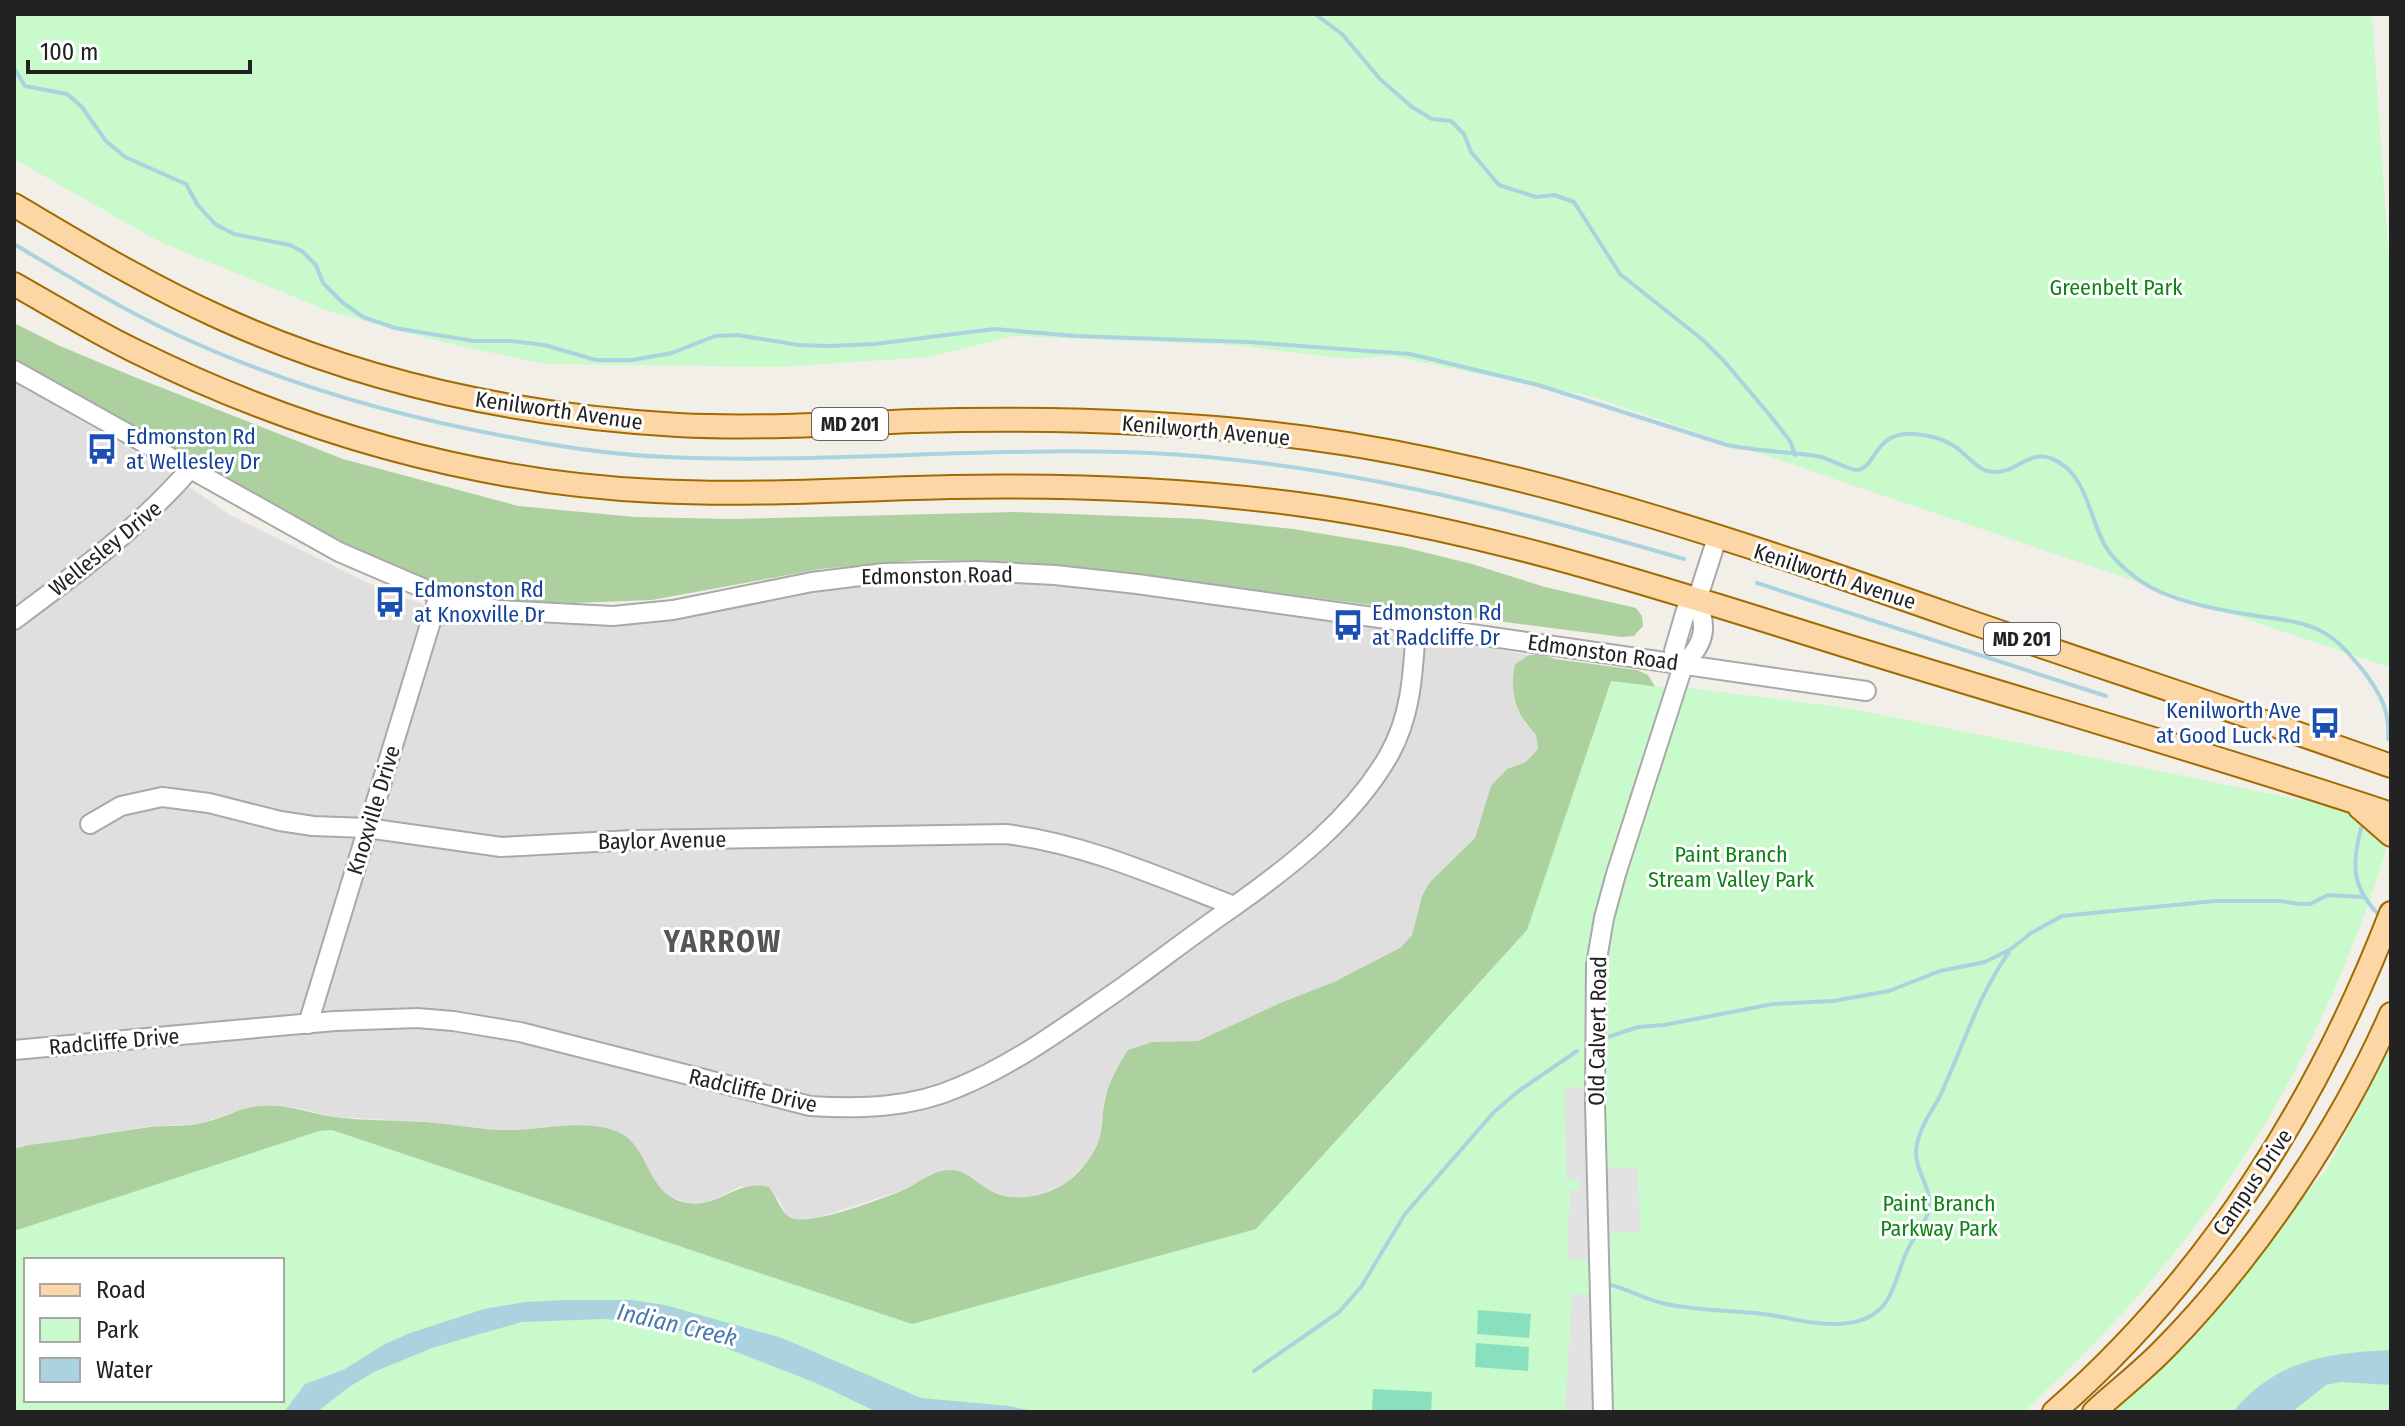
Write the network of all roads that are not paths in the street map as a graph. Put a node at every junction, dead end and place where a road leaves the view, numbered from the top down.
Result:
1 (14, 205) edge
2 (14, 284) edge
3 (14, 370) edge
4 (190, 469) junction
5 (1717, 538) junction
6 (439, 595) junction
7 (1697, 600) junction
8 (14, 620) edge
9 (1416, 626) junction
10 (1684, 663) junction
11 (1866, 691) dead end
12 (2391, 766) edge
13 (2353, 802) junction
14 (2391, 814) edge
15 (90, 824) dead end
16 (367, 828) junction
17 (2391, 835) edge
18 (1234, 906) junction
19 (2391, 913) edge
20 (2391, 1014) edge
21 (308, 1024) junction
22 (14, 1050) edge
23 (1603, 1412) edge
24 (2054, 1412) edge
25 (2094, 1412) edge

1 - 5 main road, Kenilworth Avenue / MD 201
2 - 7 main road, MD 201
3 - 4 street, Edmonston Road
4 - 6 street, Edmonston Road
4 - 8 street, Wellesley Drive
5 - 7 street, Old Calvert Road
5 - 12 main road, Kenilworth Avenue / MD 201
6 - 9 street, Edmonston Road
6 - 16 street, Knoxville Drive
7 - 10 street, Old Calvert Road
7 - 13 main road, MD 201
9 - 10 street, Edmonston Road
9 - 18 street, Radcliffe Drive
10 - 11 street, Edmonston Road
10 - 23 street, Old Calvert Road
13 - 14 main road, MD 201
13 - 17 main road
15 - 16 street, Baylor Avenue
16 - 18 street, Baylor Avenue
16 - 21 street, Knoxville Drive
18 - 21 street, Radcliffe Drive
19 - 24 main road, Campus Drive
20 - 25 main road, Campus Drive
21 - 22 street, Radcliffe Drive

